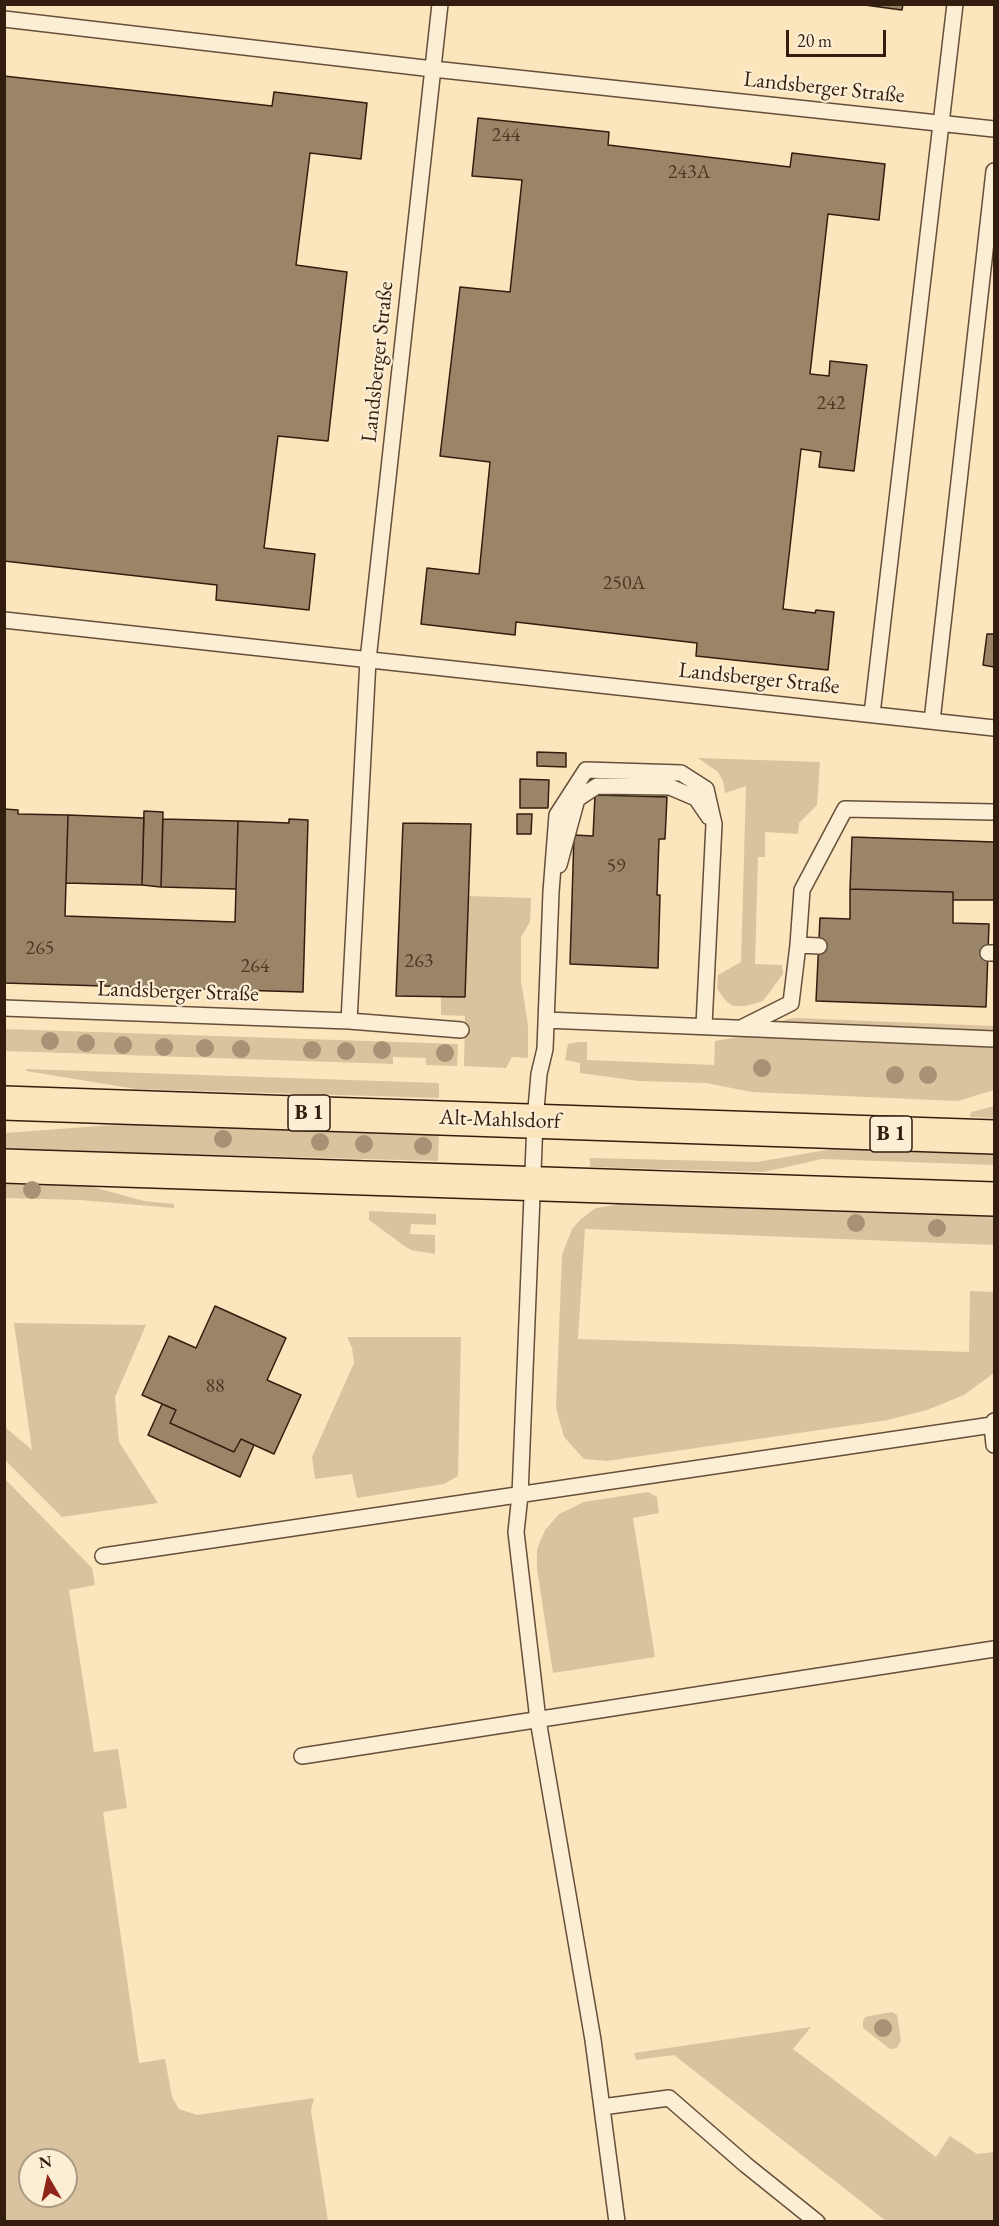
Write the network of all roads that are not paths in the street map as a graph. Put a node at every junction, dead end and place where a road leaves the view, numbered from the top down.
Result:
1 (440, 4) edge
2 (956, 4) edge
3 (4, 19) edge
4 (433, 69) junction
5 (942, 123) junction
6 (994, 129) edge
7 (994, 171) edge
8 (4, 620) edge
9 (368, 660) junction
10 (872, 714) junction
11 (932, 721) junction
12 (994, 728) edge
13 (994, 812) edge
14 (798, 945) junction
15 (819, 946) dead end
16 (4, 1008) edge
17 (546, 1020) junction
18 (349, 1021) junction
19 (704, 1026) junction
20 (742, 1027) junction
21 (461, 1030) dead end
22 (994, 1039) edge
23 (4, 1103) edge
24 (535, 1121) junction
25 (994, 1137) edge
26 (4, 1166) edge
27 (532, 1183) junction
28 (989, 1195) edge
29 (993, 1423) edge
30 (994, 1445) edge
31 (520, 1495) junction
32 (103, 1556) dead end
33 (994, 1649) edge
34 (538, 1720) junction
35 (302, 1756) dead end
36 (602, 2108) junction
37 (617, 2222) edge
38 (817, 2222) edge

1 - 4 lane, Landsberger Straße
2 - 5 lane
3 - 4 lane, Landsberger Straße
4 - 5 lane, Landsberger Straße
4 - 9 lane, Landsberger Straße
5 - 6 lane, Landsberger Straße
5 - 10 lane
7 - 11 lane
8 - 9 lane, Landsberger Straße
9 - 10 lane, Landsberger Straße
9 - 18 lane, Landsberger Straße
10 - 11 lane, Landsberger Straße
11 - 12 lane, Landsberger Straße
13 - 14 lane
14 - 15 lane
14 - 20 lane
16 - 18 lane, Landsberger Straße
17 - 19 lane
17 - 19 lane
17 - 24 lane
18 - 21 lane, Landsberger Straße
19 - 20 lane
20 - 22 lane
23 - 24 main road, Alt-Mahlsdorf / B 1
24 - 25 main road, Alt-Mahlsdorf / B 1
24 - 27 lane
26 - 27 main road
27 - 28 main road
27 - 31 lane
29 - 30 lane
29 - 31 lane
31 - 32 lane
31 - 34 lane
33 - 34 lane
34 - 35 lane
34 - 36 lane
36 - 37 lane
36 - 38 lane

